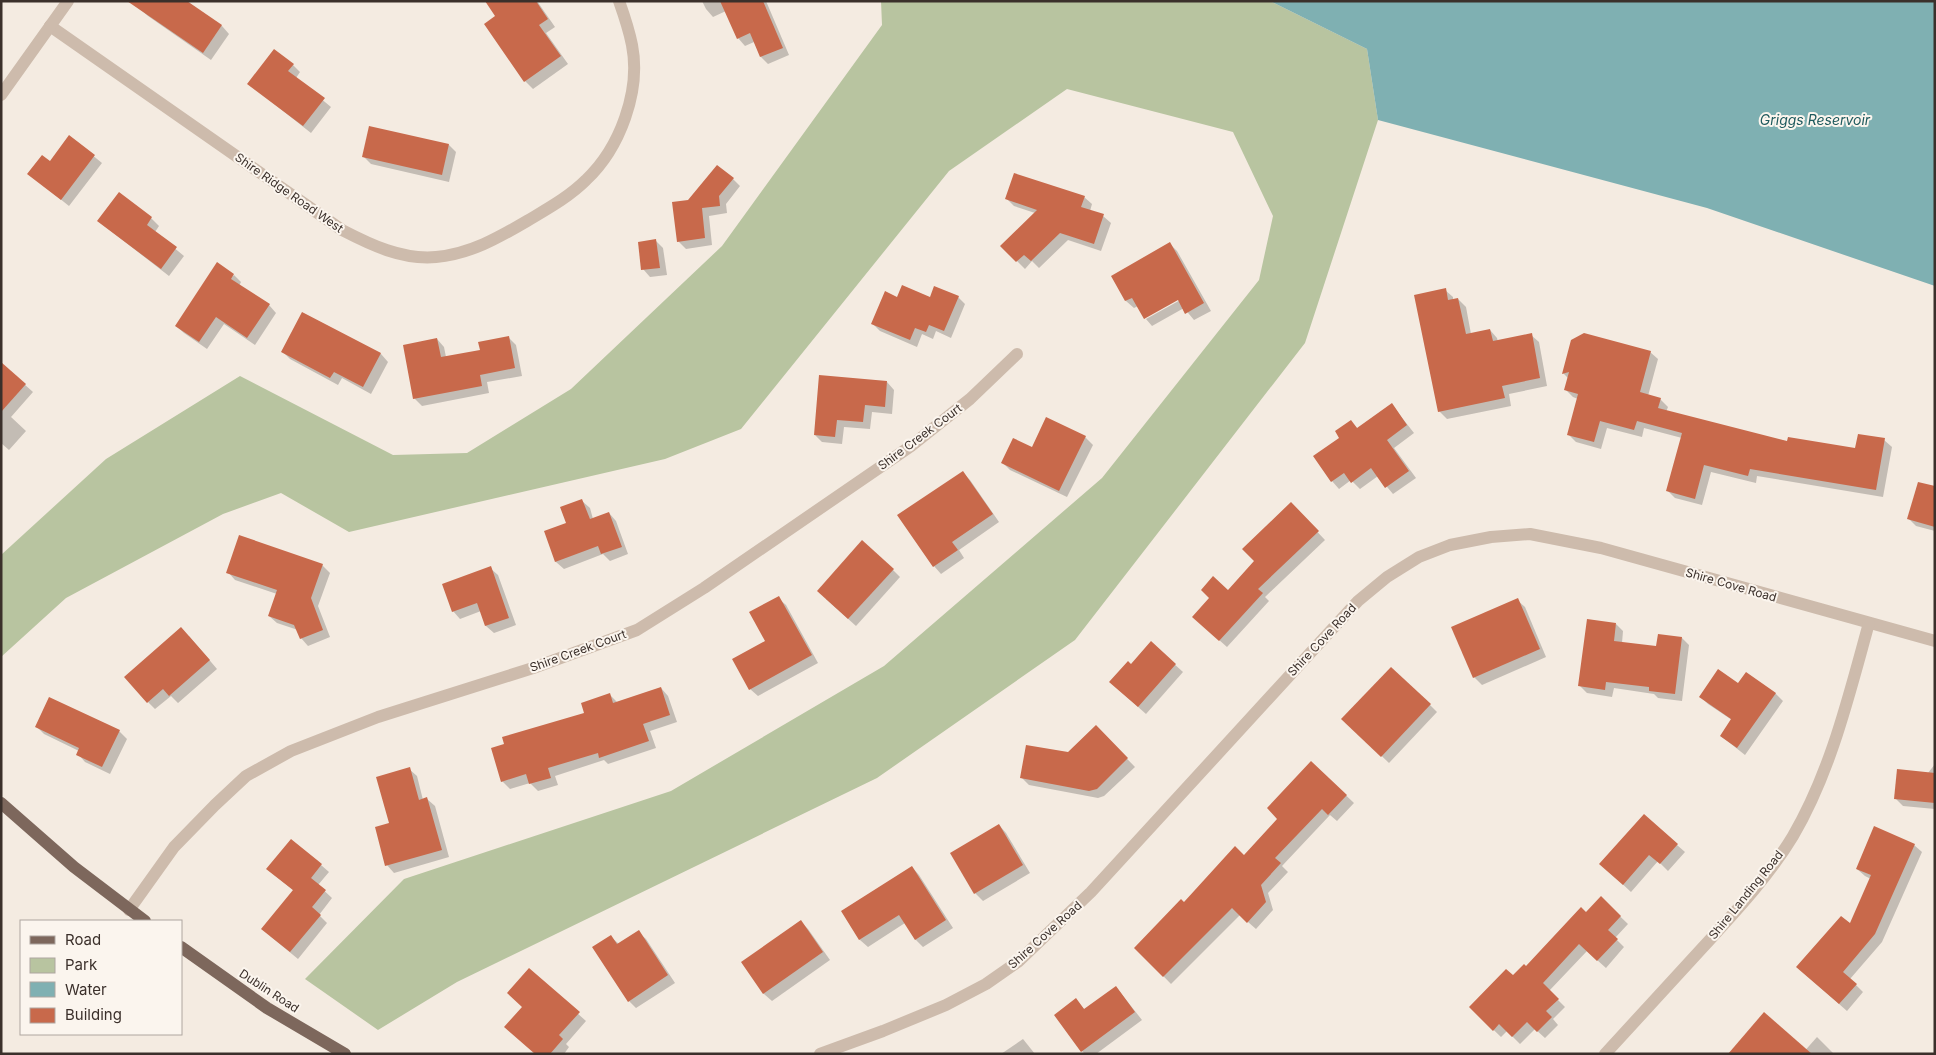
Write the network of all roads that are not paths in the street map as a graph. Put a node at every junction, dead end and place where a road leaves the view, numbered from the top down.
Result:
1 (68, 1) edge
2 (619, 1) edge
3 (50, 26) junction
4 (1, 95) edge
5 (1017, 354) dead end
6 (1869, 623) junction
7 (1935, 641) edge
8 (1, 803) edge
9 (129, 910) junction
10 (144, 920) edge
11 (182, 948) edge
12 (345, 1054) edge
13 (820, 1054) edge
14 (1605, 1054) edge

1 - 3 street
2 - 3 street, Shire Ridge Road West
3 - 4 street
5 - 9 street, Shire Creek Court
6 - 7 street, Shire Cove Road
6 - 13 street, Shire Cove Road
6 - 14 street, Shire Landing Road
8 - 9 main road
9 - 10 main road
11 - 12 main road, Dublin Road

